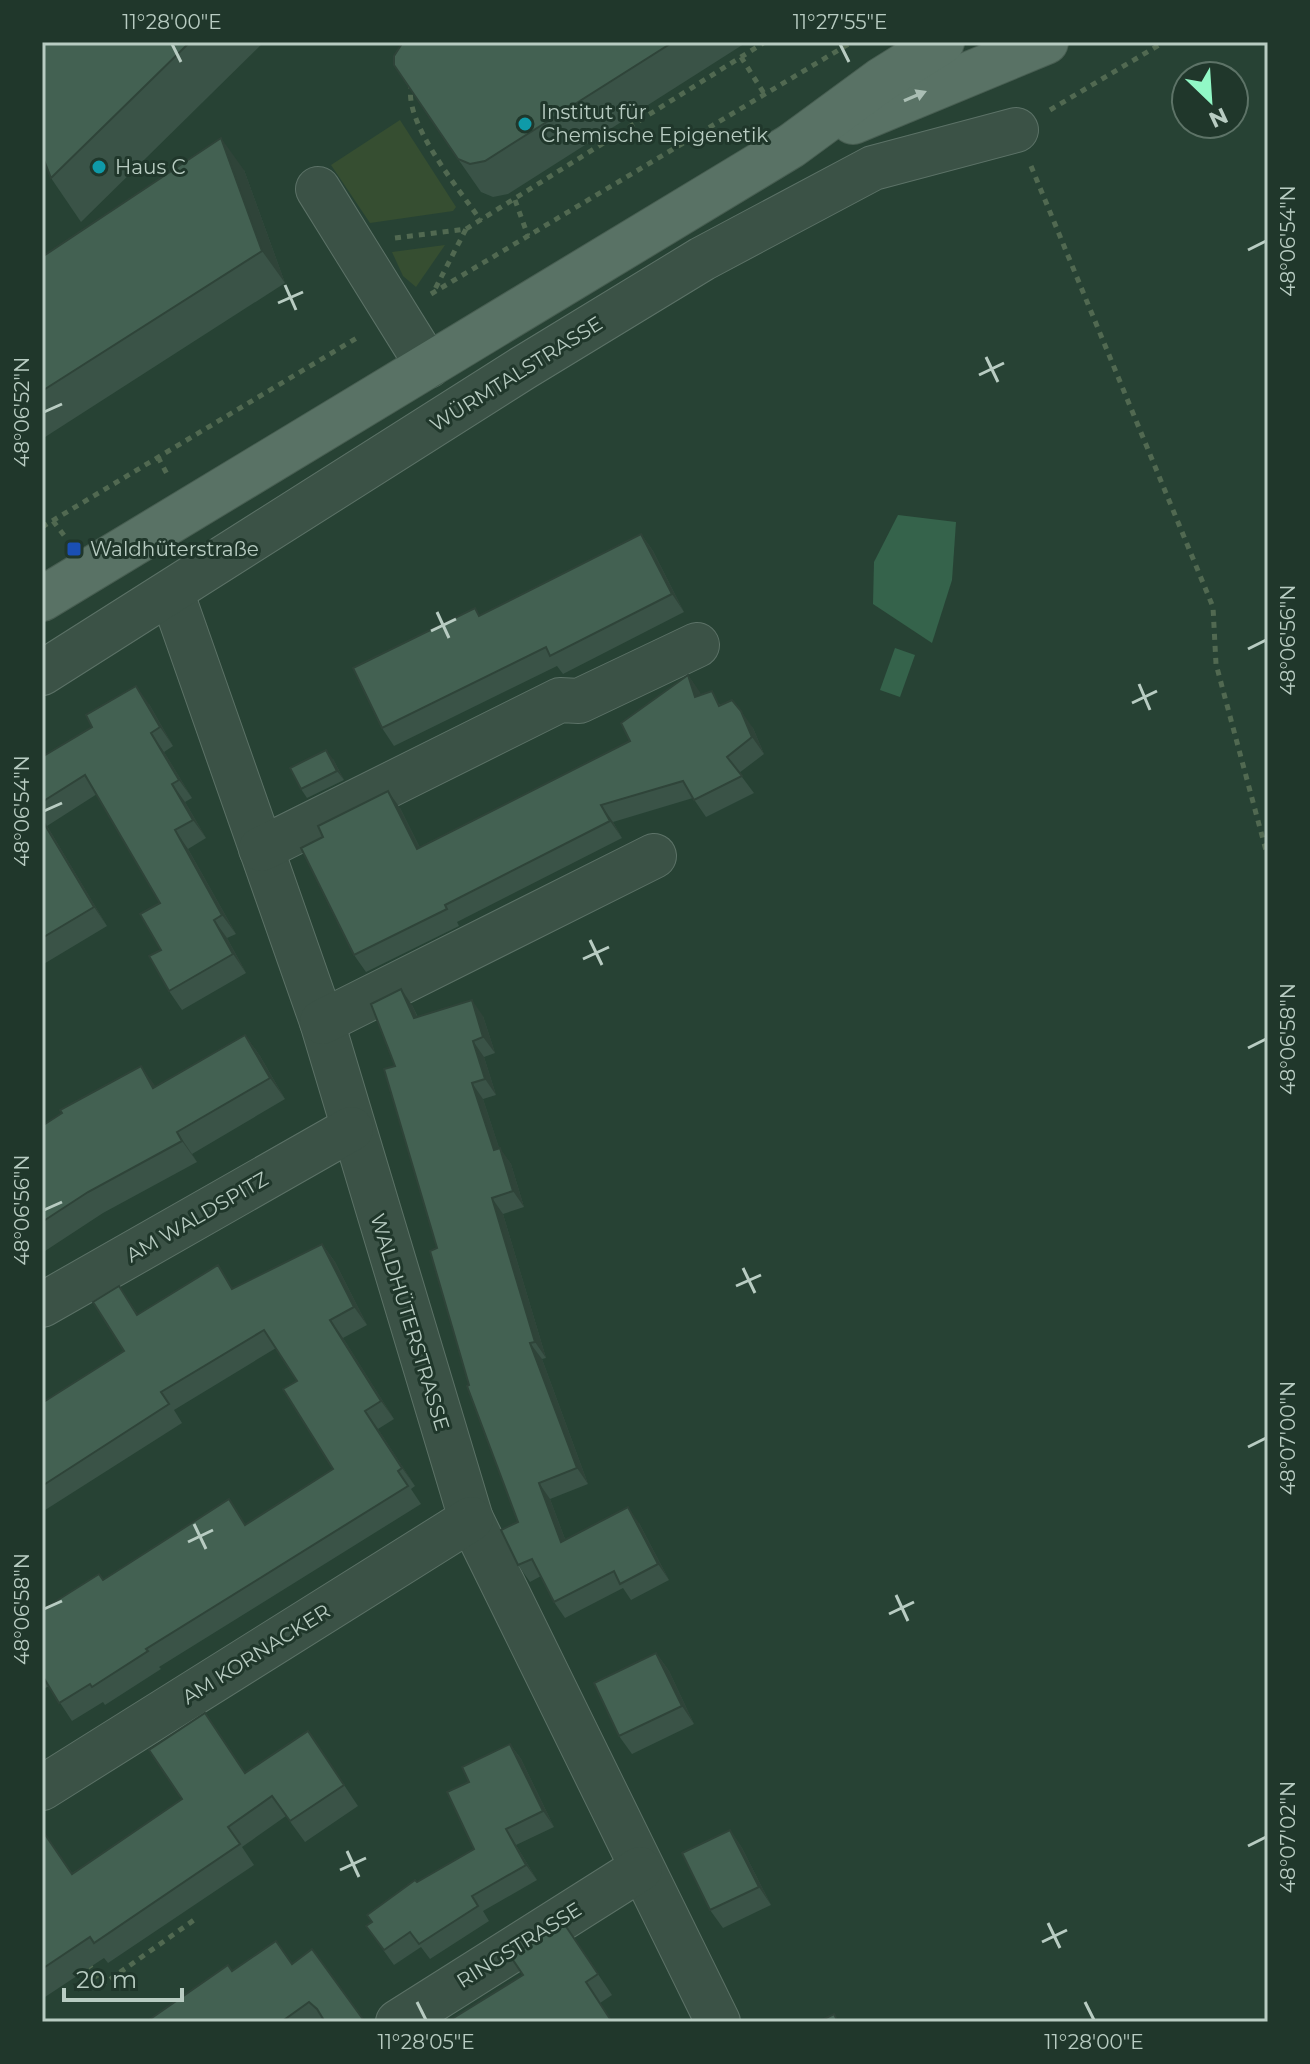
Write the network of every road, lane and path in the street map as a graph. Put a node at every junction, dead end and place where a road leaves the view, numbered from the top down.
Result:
1 (765, 42) edge
2 (840, 42) edge
3 (942, 42) edge
4 (1046, 42) edge
5 (1164, 42) edge
6 (851, 43) edge
7 (741, 57) junction
8 (414, 77) edge
9 (765, 95) junction
10 (1016, 130) junction
11 (791, 146) junction
12 (318, 189) dead end
13 (515, 200) junction
14 (481, 221) junction
15 (466, 229) junction
16 (528, 236) junction
17 (353, 243) junction
18 (433, 292) junction
19 (396, 315) junction
20 (428, 366) junction
21 (42, 527) edge
22 (172, 594) junction
23 (42, 599) edge
24 (697, 645) dead end
25 (42, 673) edge
26 (261, 849) junction
27 (654, 856) dead end
28 (1268, 858) edge
29 (322, 1022) junction
30 (351, 1129) junction
31 (42, 1305) edge
32 (471, 1519) junction
33 (42, 1788) edge
34 (640, 1869) junction
35 (194, 1920) dead end
36 (85, 1959) edge
37 (398, 2022) edge
38 (718, 2022) edge

1 - 7 path
2 - 6 path
3 - 11 main road
11 -> 4 main road
5 - 10 path
6 - 9 path
7 - 9 path
7 - 13 path
8 - 14 path
9 - 16 path
10 - 22 street, WÜRMTALSTRASSE
10 - 28 path
11 - 20 main road
12 - 17 street
13 - 14 path
13 - 16 path
14 - 15 path
15 - 17 path
15 - 18 path
16 - 18 path
17 - 19 street
18 - 19 path
19 - 20 street
19 - 21 path
20 - 23 main road
22 - 25 street, WÜRMTALSTRASSE
22 - 26 street, WALDHÜTERSTRASSE
24 - 26 street
26 - 29 street, WALDHÜTERSTRASSE
27 - 29 street
29 - 30 street, WALDHÜTERSTRASSE
30 - 31 street, AM WALDSPITZ
30 - 32 street, WALDHÜTERSTRASSE
32 - 33 street, AM KORNACKER
32 - 34 street, WALDHÜTERSTRASSE
34 - 37 street, RINGSTRASSE
34 - 38 street, WALDHÜTERSTRASSE
35 - 36 path

